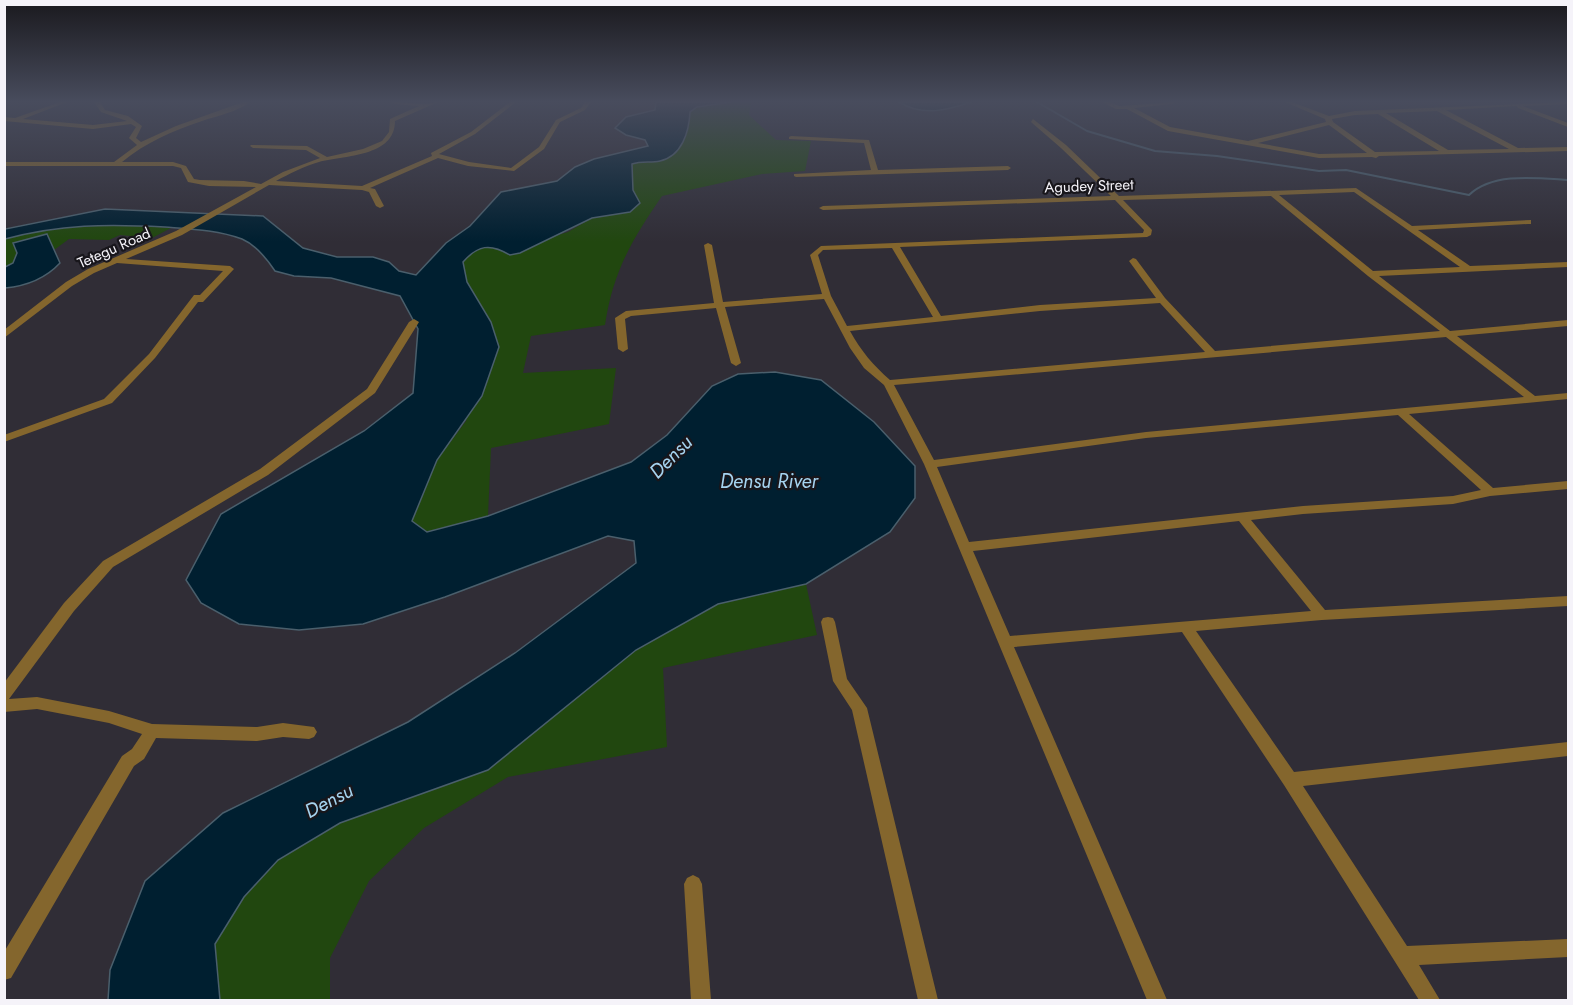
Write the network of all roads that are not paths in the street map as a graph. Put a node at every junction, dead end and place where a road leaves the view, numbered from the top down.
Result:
1 (134, 149) edge
2 (309, 149) edge
3 (368, 149) edge
4 (441, 149) edge
5 (541, 149) edge
6 (869, 149) edge
7 (1066, 149) edge
8 (1276, 149) edge
9 (1365, 149) edge
10 (1442, 149) edge
11 (1513, 149) edge
12 (1569, 149) edge
13 (1517, 151) junction
14 (1449, 153) junction
15 (1376, 156) junction
16 (435, 157) junction
17 (325, 158) junction
18 (117, 163) junction
19 (4, 164) edge
20 (1008, 168) dead end
21 (875, 171) junction
22 (796, 175) dead end
23 (265, 184) junction
24 (363, 188) junction
25 (1275, 194) junction
26 (1118, 199) junction
27 (380, 206) dead end
28 (823, 208) dead end
29 (1528, 222) dead end
30 (1410, 228) junction
31 (708, 245) dead end
32 (896, 245) junction
33 (113, 261) junction
34 (1133, 261) dead end
35 (1569, 264) edge
36 (1470, 270) junction
37 (1371, 274) junction
38 (827, 296) junction
39 (1162, 300) junction
40 (721, 304) junction
41 (938, 318) junction
42 (414, 322) dead end
43 (1569, 323) edge
44 (843, 329) junction
45 (1443, 332) junction
46 (4, 335) edge
47 (623, 349) dead end
48 (1211, 353) junction
49 (736, 363) dead end
50 (888, 383) junction
51 (1569, 396) edge
52 (1533, 399) junction
53 (1400, 411) junction
54 (4, 439) edge
55 (930, 464) junction
56 (1569, 485) edge
57 (1490, 492) junction
58 (1242, 518) junction
59 (967, 548) junction
60 (1569, 601) edge
61 (1322, 615) junction
62 (828, 622) dead end
63 (1186, 627) junction
64 (1004, 642) junction
65 (4, 695) edge
66 (4, 706) edge
67 (152, 731) junction
68 (309, 732) dead end
69 (1569, 749) edge
70 (1290, 780) junction
71 (693, 884) dead end
72 (1569, 948) edge
73 (1402, 956) junction
74 (4, 971) edge
75 (701, 1000) edge
76 (928, 1000) edge
77 (1157, 1000) edge
78 (1430, 1000) edge

1 - 18 street
2 - 17 street
3 - 17 street
4 - 16 street
5 - 16 street
6 - 21 street
7 - 26 street
8 - 15 street
9 - 15 street
10 - 14 street
11 - 13 street
12 - 13 street
13 - 14 street
14 - 15 street
16 - 24 street
17 - 23 street, Tetegu Road
18 - 19 street
18 - 23 street
20 - 21 street
21 - 22 street
23 - 24 street
23 - 33 street, Tetegu Road
24 - 27 street
25 - 26 street, Agudey Street
25 - 30 street, Agudey Street
25 - 37 street
26 - 28 street, Agudey Street
26 - 32 street
29 - 30 street
30 - 36 street
31 - 40 street
32 - 38 street
32 - 41 street
33 - 46 street, Tetegu Road
33 - 54 street
34 - 39 street
35 - 36 street
36 - 37 street
37 - 45 street
38 - 40 street
38 - 44 street
39 - 41 street
39 - 48 street
40 - 47 street
40 - 49 street
41 - 44 street
42 - 65 street
43 - 45 street
44 - 50 street
45 - 48 street
45 - 52 street
48 - 50 street
50 - 55 street
51 - 52 street
52 - 53 street
53 - 55 street
53 - 57 street
55 - 59 street
56 - 57 street
57 - 58 street
58 - 59 street
58 - 61 street
59 - 64 street
60 - 61 street
61 - 63 street
62 - 76 street
63 - 64 street
63 - 70 street
64 - 77 street
66 - 67 street
67 - 68 street
67 - 74 street
69 - 70 street
70 - 73 street
71 - 75 street
72 - 73 street
73 - 78 street

